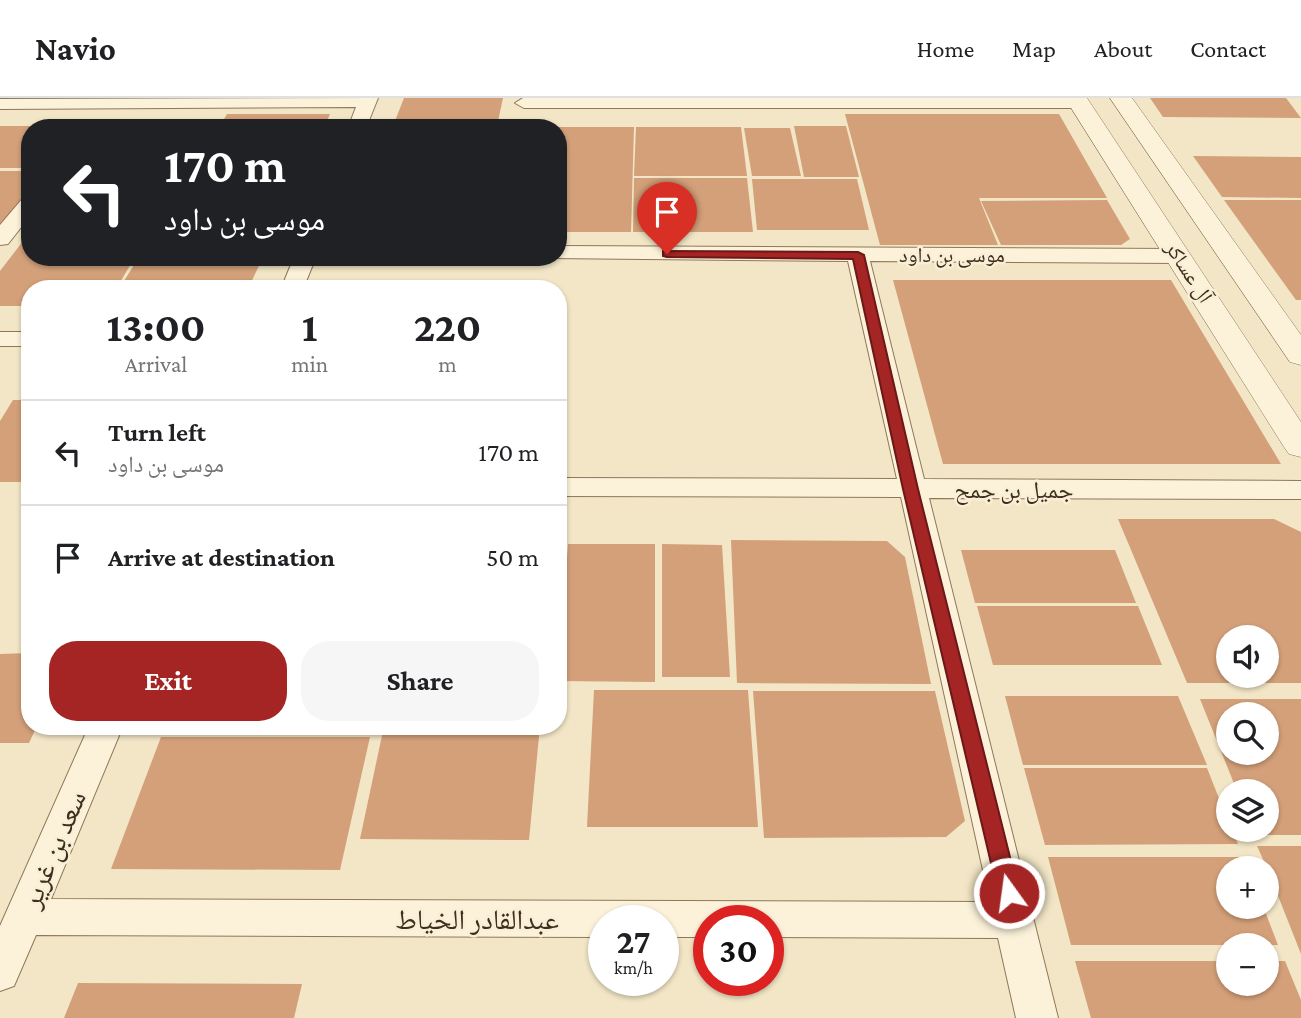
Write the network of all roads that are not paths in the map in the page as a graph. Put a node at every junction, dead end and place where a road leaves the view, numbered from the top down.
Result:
1 (1121, 98) edge
2 (368, 100) edge
3 (1078, 101) edge
4 (0, 104) edge
5 (108, 104) junction
6 (523, 105) edge
7 (97, 119) edge
8 (361, 119) edge
9 (1102, 136) junction
10 (1147, 137) junction
11 (21, 213) edge
12 (0, 239) edge
13 (567, 253) edge
14 (858, 255) junction
15 (1178, 256) junction
16 (0, 339) edge
17 (21, 339) edge
18 (1301, 356) edge
19 (1301, 447) edge
20 (567, 487) edge
21 (911, 489) junction
22 (1301, 490) edge
23 (102, 735) edge
24 (23, 918) junction
25 (1015, 920) junction
26 (0, 972) edge
27 (1037, 1018) edge

1 - 10 street, آل عساكر
2 - 5 street
2 - 8 street
3 - 6 street
3 - 9 street, آل عساكر
4 - 5 street
5 - 7 street
9 - 10 street
9 - 15 street, آل عساكر
10 - 18 street, آل عساكر
11 - 12 street
13 - 14 street, موسى بن داود
14 - 15 street, موسى بن داود
14 - 21 street
15 - 19 street, آل عساكر
16 - 17 street
20 - 21 street, جميل بن جمح
21 - 22 street, جميل بن جمح
21 - 25 street
23 - 24 street, سعد بن غرير
24 - 25 street, عبدالقادر الخياط
24 - 26 street, سعد بن غرير
25 - 27 street

